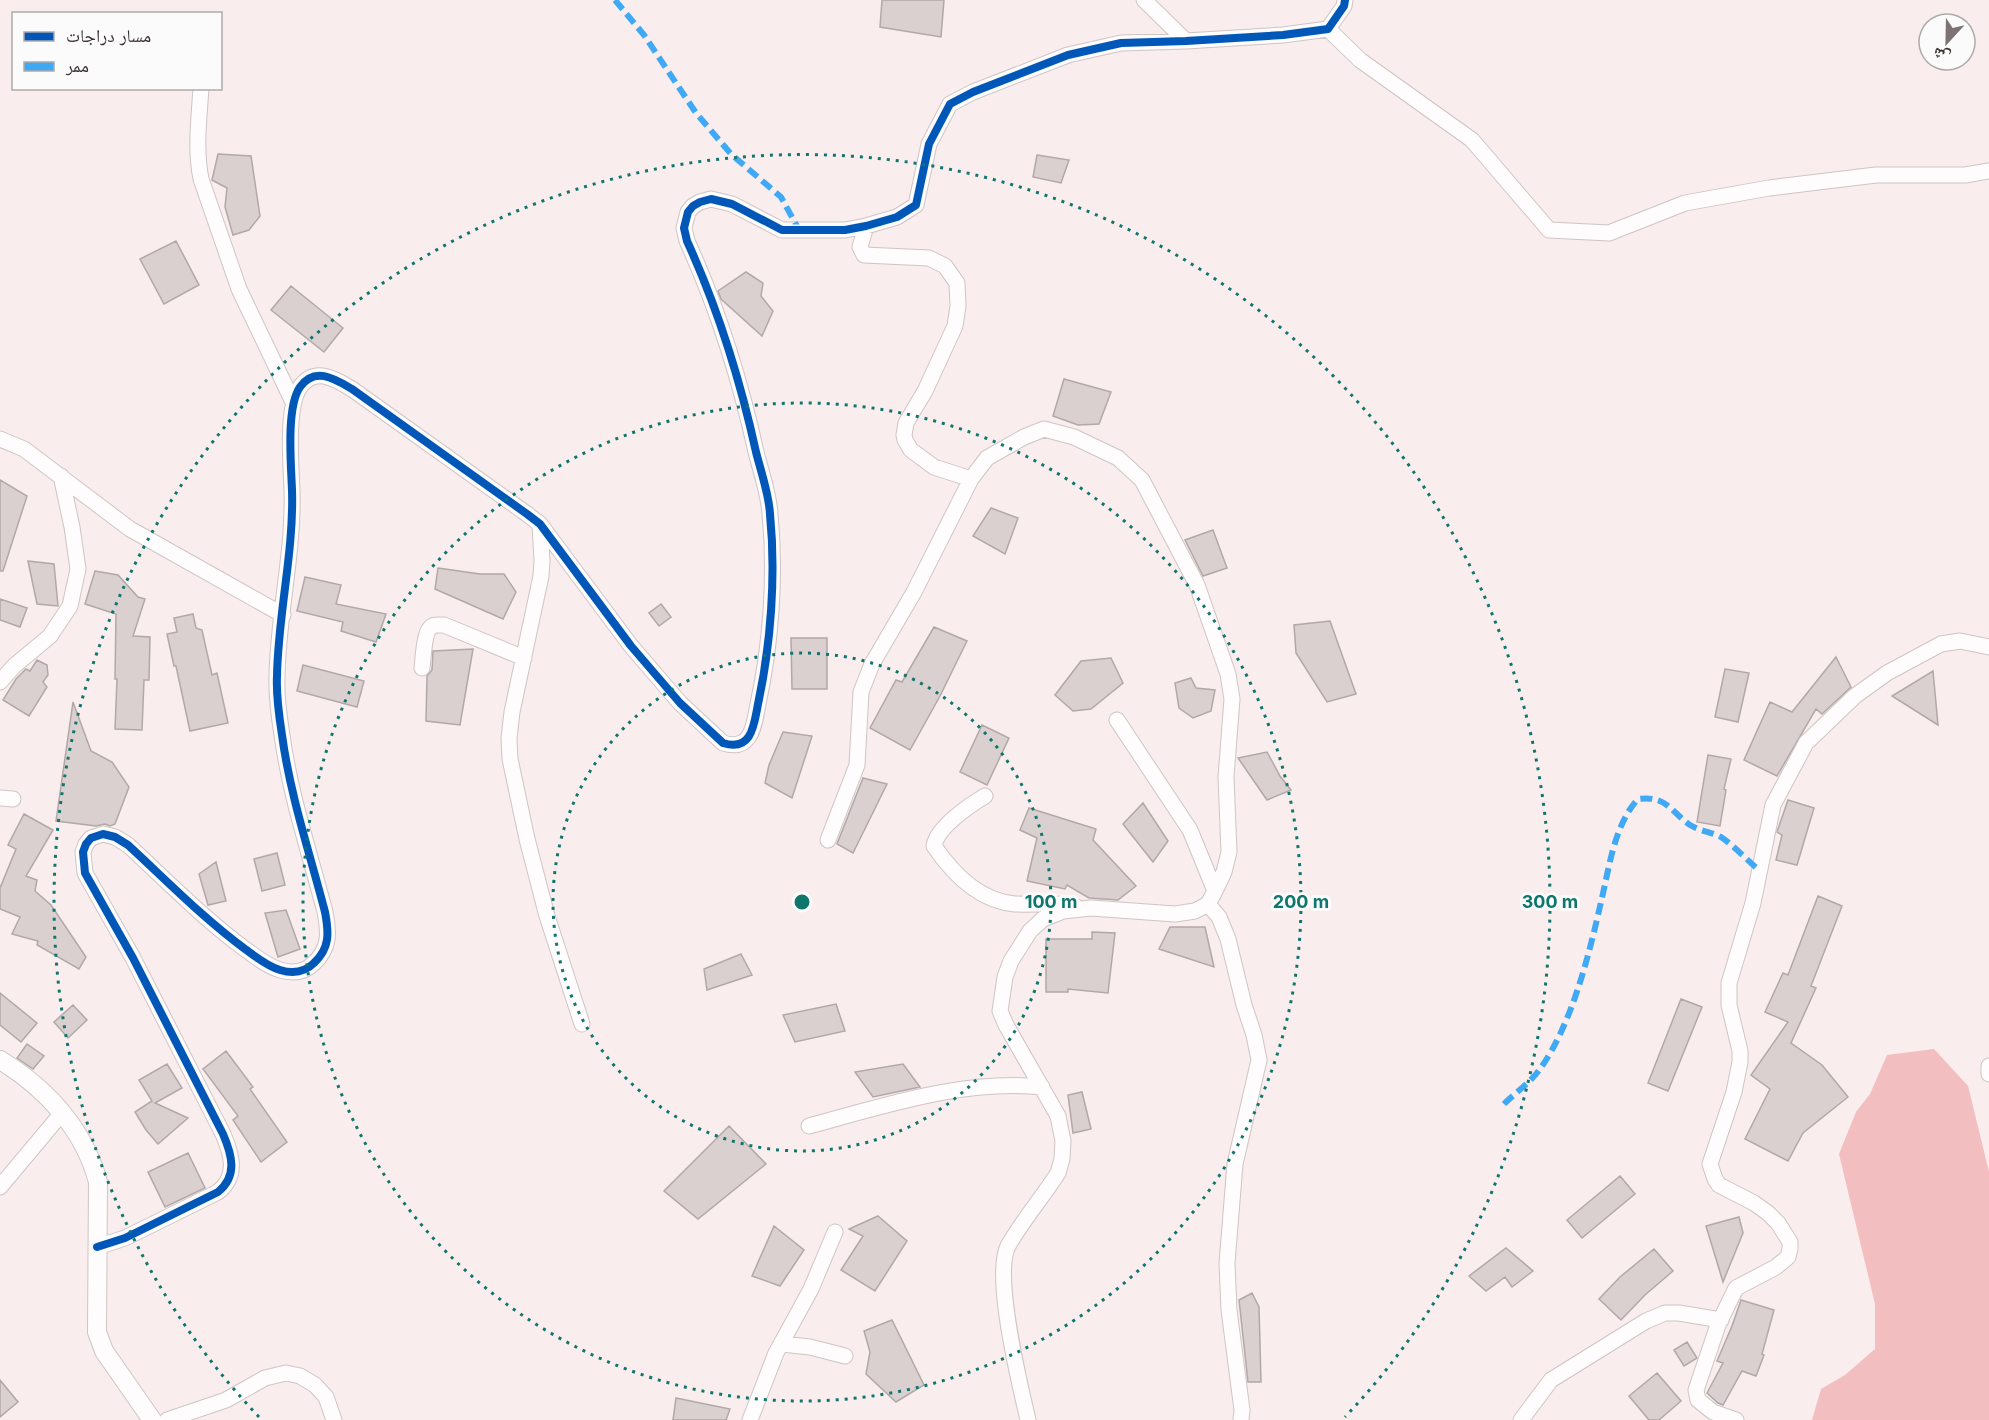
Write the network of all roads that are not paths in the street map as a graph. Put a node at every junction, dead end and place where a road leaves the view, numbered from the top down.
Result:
1 (1144, 0) edge
2 (1345, 0) edge
3 (1328, 29) junction
4 (1186, 41) junction
5 (201, 90) edge
6 (1989, 171) edge
7 (866, 226) junction
8 (293, 402) junction
9 (0, 439) edge
10 (61, 476) junction
11 (971, 479) junction
12 (540, 524) junction
13 (283, 615) junction
14 (1989, 647) edge
15 (524, 658) junction
16 (422, 668) dead end
17 (0, 682) edge
18 (1117, 720) dead end
19 (985, 796) dead end
20 (828, 840) dead end
21 (1211, 897) junction
22 (1091, 908) junction
23 (582, 1024) dead end
24 (0, 1060) edge
25 (1989, 1066) edge
26 (1989, 1074) edge
27 (1042, 1087) junction
28 (62, 1113) junction
29 (809, 1126) dead end
30 (0, 1187) edge
31 (835, 1232) dead end
32 (97, 1247) junction
33 (1721, 1320) junction
34 (782, 1344) junction
35 (845, 1356) dead end
36 (152, 1420) edge
37 (167, 1420) edge
38 (334, 1420) edge
39 (750, 1420) edge
40 (1028, 1420) edge
41 (1241, 1420) edge
42 (1521, 1420) edge
43 (1736, 1420) edge

1 - 4 street
2 - 3 street
3 - 4 street
3 - 6 street
4 - 7 street
5 - 8 street
7 - 11 street
7 - 12 street
8 - 12 street
8 - 13 street
9 - 10 street
10 - 13 street
10 - 17 street
11 - 20 street
11 - 21 street
12 - 15 street
13 - 32 street
14 - 33 street
15 - 16 street
15 - 23 street
18 - 21 street
19 - 22 street
21 - 22 street
21 - 41 street
22 - 27 street
24 - 28 street
25 - 26 street
27 - 29 street
27 - 40 street
28 - 30 street
28 - 32 street
31 - 34 street
32 - 36 street
33 - 42 street
33 - 43 street
34 - 35 street
34 - 39 street
37 - 38 street

